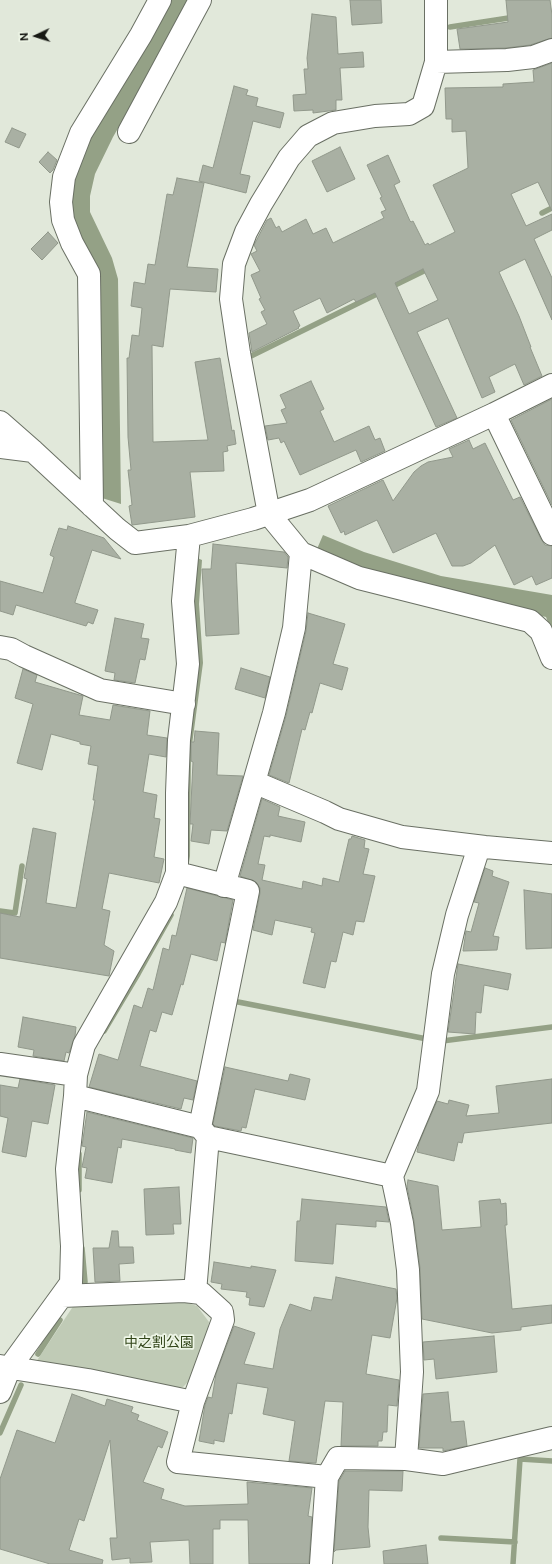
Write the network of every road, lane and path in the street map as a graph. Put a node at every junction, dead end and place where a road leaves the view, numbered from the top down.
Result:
1 (160, 0) edge
2 (200, 0) edge
3 (436, 0) edge
4 (552, 50) edge
5 (436, 62) junction
6 (129, 132) dead end
7 (552, 385) edge
8 (494, 414) junction
9 (0, 422) edge
10 (0, 447) edge
11 (33, 451) junction
12 (92, 506) junction
13 (269, 514) junction
14 (552, 534) edge
15 (189, 536) junction
16 (301, 553) junction
17 (0, 647) edge
18 (552, 658) edge
19 (184, 704) junction
20 (254, 782) junction
21 (479, 847) junction
22 (552, 853) edge
23 (177, 873) junction
24 (224, 886) junction
25 (0, 1064) edge
26 (76, 1074) junction
27 (75, 1096) junction
28 (204, 1132) junction
29 (392, 1176) junction
30 (195, 1292) junction
31 (62, 1296) junction
32 (5, 1367) edge
33 (0, 1392) edge
34 (193, 1402) junction
35 (552, 1438) edge
36 (406, 1459) junction
37 (327, 1477) junction
38 (321, 1564) edge

1 - 12 street
2 - 6 street
3 - 5 street
4 - 5 street
5 - 13 street
7 - 8 street
8 - 13 street
8 - 14 street
9 - 11 street
10 - 11 street
11 - 12 street
12 - 15 street
13 - 15 street
13 - 16 street
15 - 19 street
16 - 18 street
16 - 20 street
17 - 19 street
19 - 23 street
20 - 21 street
20 - 24 street
21 - 22 street
21 - 29 street
23 - 24 street
23 - 26 street
24 - 28 street
25 - 26 street
26 - 27 street
27 - 28 street
27 - 31 street
28 - 29 street
28 - 30 street
29 - 36 street
30 - 31 street
30 - 34 street
31 - 32 street
32 - 33 street
32 - 34 street
34 - 37 street
35 - 36 street
36 - 37 street
37 - 38 street

